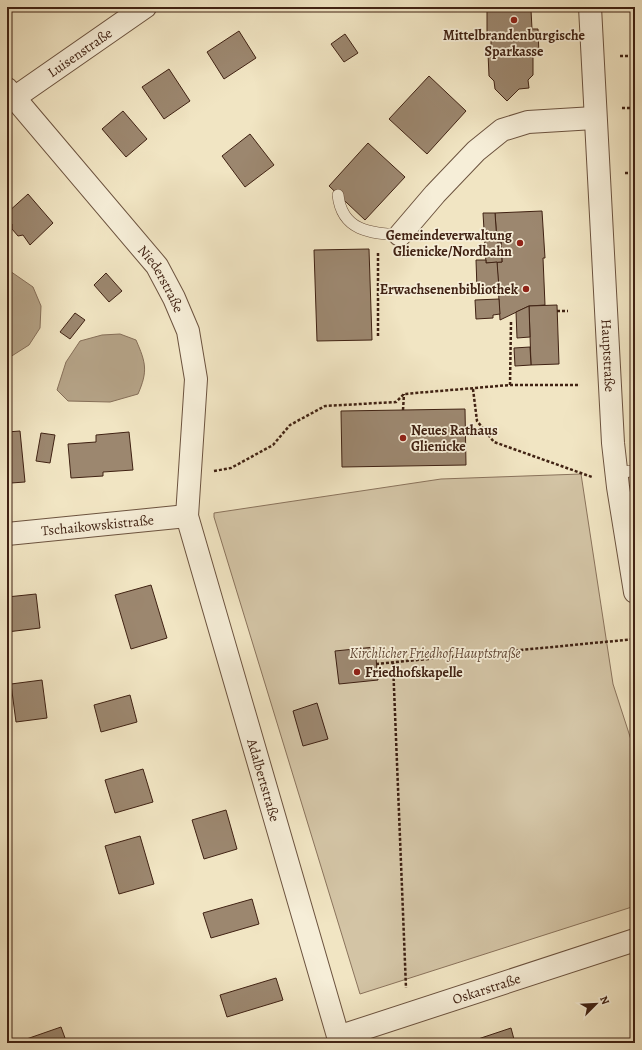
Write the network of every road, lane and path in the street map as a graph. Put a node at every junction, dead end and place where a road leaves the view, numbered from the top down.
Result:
1 (145, 7) edge
2 (590, 7) edge
3 (620, 56) dead end
4 (635, 56) edge
5 (11, 94) edge
6 (622, 108) dead end
7 (635, 108) edge
8 (594, 118) junction
9 (625, 173) dead end
10 (635, 173) edge
11 (338, 195) dead end
12 (400, 235) joint
13 (383, 250) dead end
14 (485, 253) dead end
15 (437, 256) dead end
16 (568, 310) dead end
17 (557, 311) dead end
18 (511, 322) dead end
19 (378, 336) dead end
20 (443, 385) dead end
21 (510, 385) junction
22 (580, 385) dead end
23 (473, 389) junction
24 (443, 390) junction
25 (404, 394) junction
26 (403, 410) dead end
27 (189, 470) junction
28 (625, 472) edge
29 (591, 477) dead end
30 (187, 516) junction
31 (7, 534) edge
32 (635, 592) edge
33 (635, 639) edge
34 (394, 663) junction
35 (376, 664) dead end
36 (635, 940) edge
37 (408, 1013) junction
38 (339, 1040) edge

1 - 5 street, Luisenstraße
2 - 8 street, Hauptstraße
3 - 4 path
5 - 27 street, Niederstraße
6 - 7 path
8 - 12 street
8 - 28 street, Hauptstraße
9 - 10 path
11 - 12 lane
13 - 19 path
14 - 15 path
16 - 17 path
18 - 21 path
20 - 24 path
21 - 22 path
21 - 23 path
23 - 24 path
23 - 29 path
24 - 25 path
25 - 26 path
25 - 27 path
27 - 30 street, Niederstraße
28 - 32 street, Hauptstraße
30 - 31 street, Tschaikowskistraße
30 - 38 street, Adalbertstraße
33 - 34 path
34 - 35 path
34 - 37 path
36 - 37 street, Oskarstraße
37 - 38 street, Oskarstraße

